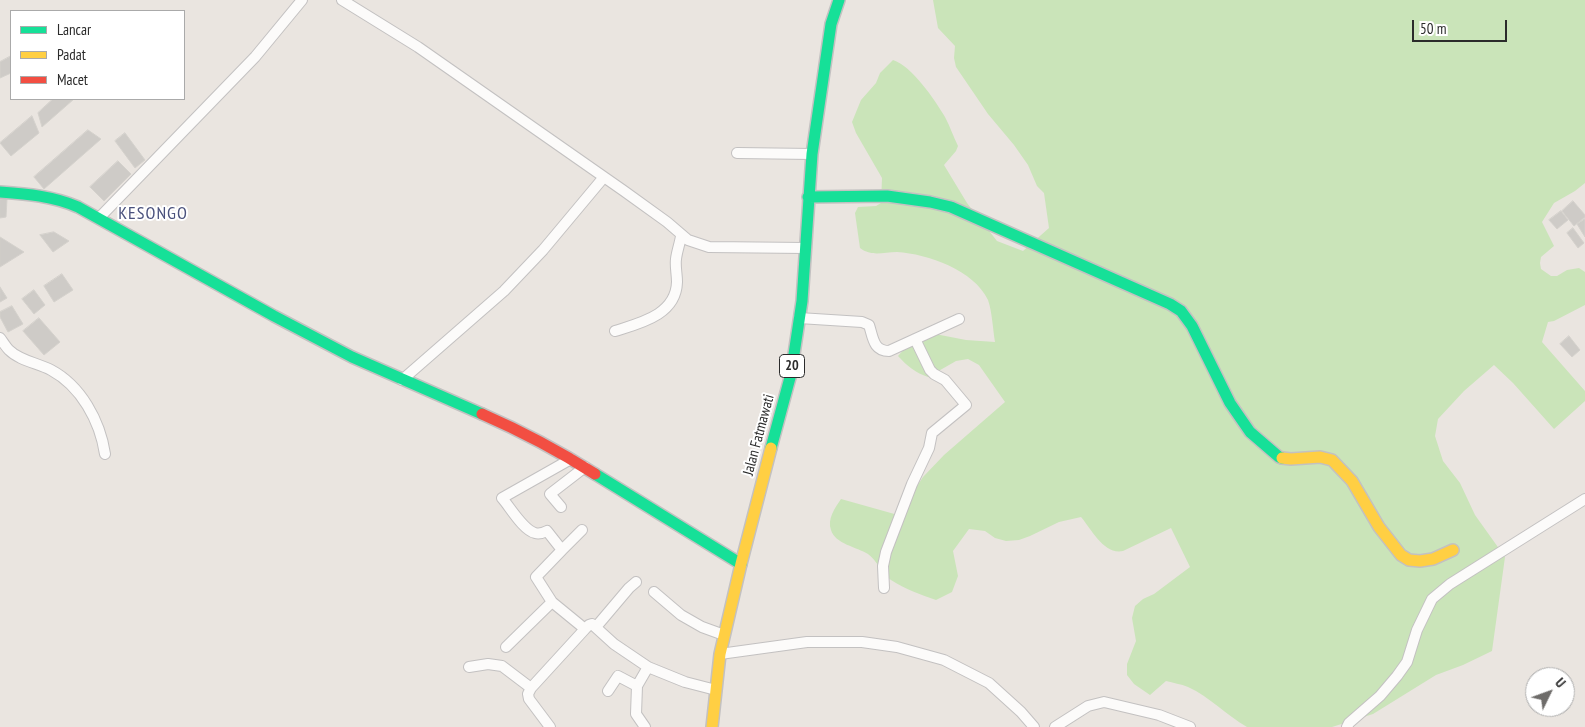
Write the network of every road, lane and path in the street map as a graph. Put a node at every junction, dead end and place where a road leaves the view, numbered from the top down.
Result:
1 (302, 0) edge
2 (342, 0) edge
3 (839, 0) edge
4 (736, 153) dead end
5 (812, 154) junction
6 (604, 177) junction
7 (0, 192) edge
8 (808, 197) junction
9 (99, 218) junction
10 (681, 236) junction
11 (805, 248) junction
12 (799, 318) junction
13 (959, 319) dead end
14 (615, 330) dead end
15 (0, 338) edge
16 (915, 339) junction
17 (402, 380) junction
18 (105, 454) dead end
19 (571, 459) junction
20 (585, 467) junction
21 (1585, 498) edge
22 (561, 507) dead end
23 (582, 530) dead end
24 (562, 550) junction
25 (1453, 550) dead end
26 (741, 564) junction
27 (636, 582) dead end
28 (884, 588) dead end
29 (654, 592) dead end
30 (552, 602) junction
31 (596, 627) junction
32 (585, 629) junction
33 (724, 636) junction
34 (506, 647) dead end
35 (720, 654) junction
36 (468, 667) dead end
37 (648, 667) junction
38 (637, 686) junction
39 (531, 688) junction
40 (716, 690) junction
41 (608, 691) dead end
42 (550, 727) edge
43 (645, 727) edge
44 (712, 727) edge
45 (1034, 727) edge
46 (1055, 727) edge
47 (1190, 727) edge
48 (1347, 727) edge

1 - 9 street
2 - 6 street
3 - 5 main road, Jalan Fatmawati / 20
4 - 5 street
5 - 8 main road, Jalan Fatmawati / 20
6 - 10 street
6 - 17 street
7 - 9 main road
8 - 11 main road, Jalan Fatmawati / 20
8 - 25 main road
9 - 17 main road
10 - 11 street
10 - 14 street
11 - 12 main road, Jalan Fatmawati / 20
12 - 16 street
12 - 26 main road, Jalan Fatmawati / 20
13 - 16 street
15 - 18 street
16 - 28 street
17 - 19 main road
19 - 20 main road
19 - 24 street
20 - 22 street
20 - 26 main road
21 - 48 street
23 - 24 street
24 - 30 street
26 - 33 main road, Jalan Fatmawati / 20
27 - 31 street
29 - 33 street
30 - 32 street
30 - 34 street
31 - 32 street
31 - 37 street
32 - 39 street
33 - 35 main road, Jalan Fatmawati / 20
35 - 40 main road, Jalan Fatmawati / 20
35 - 45 street
36 - 39 street
37 - 38 street
37 - 40 street
38 - 41 street
38 - 43 street
39 - 42 street
40 - 44 main road, Jalan Fatmawati / 20
46 - 47 street

